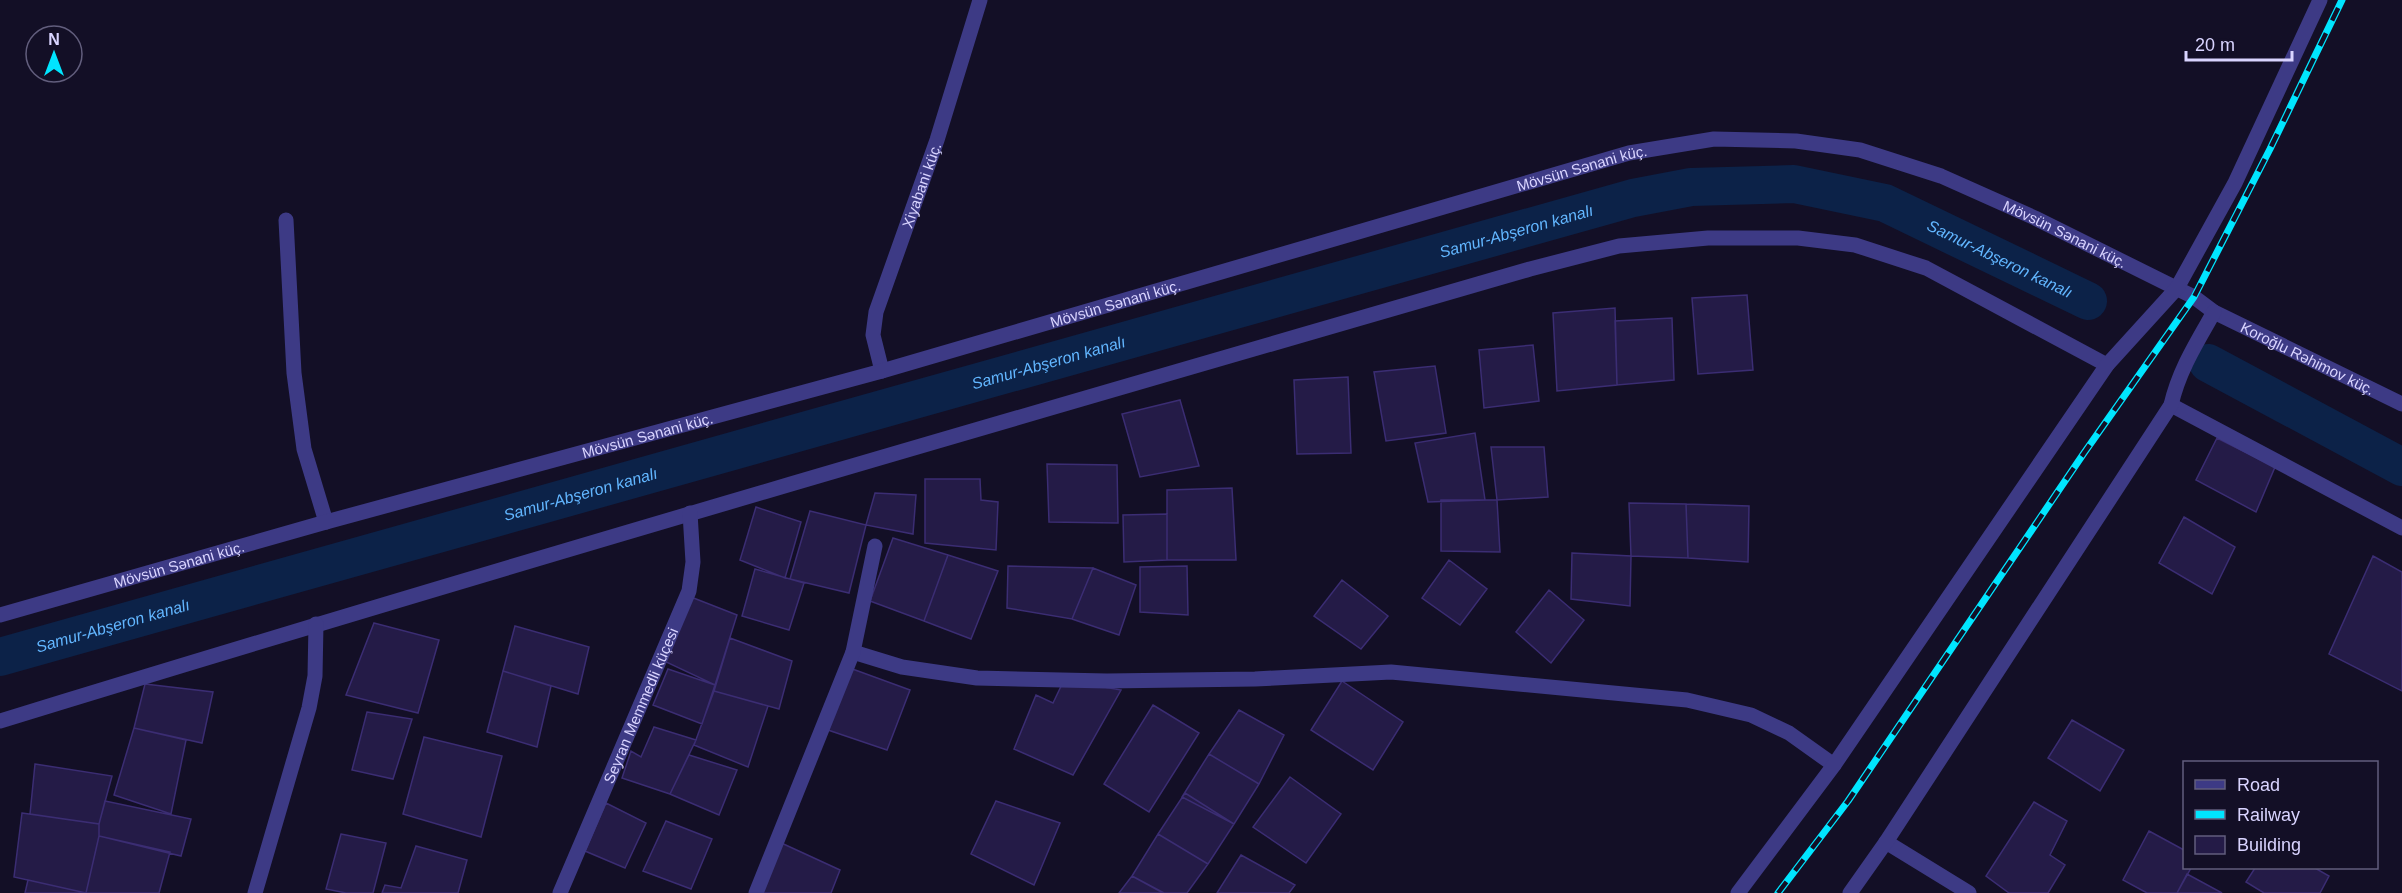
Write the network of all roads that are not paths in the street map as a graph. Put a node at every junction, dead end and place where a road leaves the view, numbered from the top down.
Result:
1 (980, 0) edge
2 (2320, 0) edge
3 (286, 220) dead end
4 (2176, 288) junction
5 (2214, 312) junction
6 (2107, 365) junction
7 (882, 371) junction
8 (2402, 404) edge
9 (2171, 405) junction
10 (690, 513) junction
11 (326, 522) junction
12 (2402, 528) edge
13 (875, 546) dead end
14 (0, 615) edge
15 (316, 624) junction
16 (853, 652) junction
17 (0, 721) edge
18 (1834, 765) junction
19 (1887, 842) junction
20 (255, 893) edge
21 (560, 893) edge
22 (756, 893) edge
23 (1738, 893) edge
24 (1850, 893) edge
25 (1969, 893) edge

1 - 7 street, Xiyabani küç.
2 - 4 street
3 - 11 street
4 - 5 street, Mövsün Sənani küç.
4 - 6 street
4 - 7 street, Mövsün Sənani küç.
5 - 8 street, Koroğlu Rəhimov küç.
5 - 9 street
6 - 10 street
6 - 18 street
7 - 11 street, Mövsün Sənani küç.
9 - 12 street
9 - 19 street
10 - 15 street
10 - 21 street, Seyran Memmedli küçesi
11 - 14 street, Mövsün Sənani küç.
13 - 16 street
15 - 17 street
15 - 20 street
16 - 18 street
16 - 22 street
18 - 23 street
19 - 24 street
19 - 25 street

